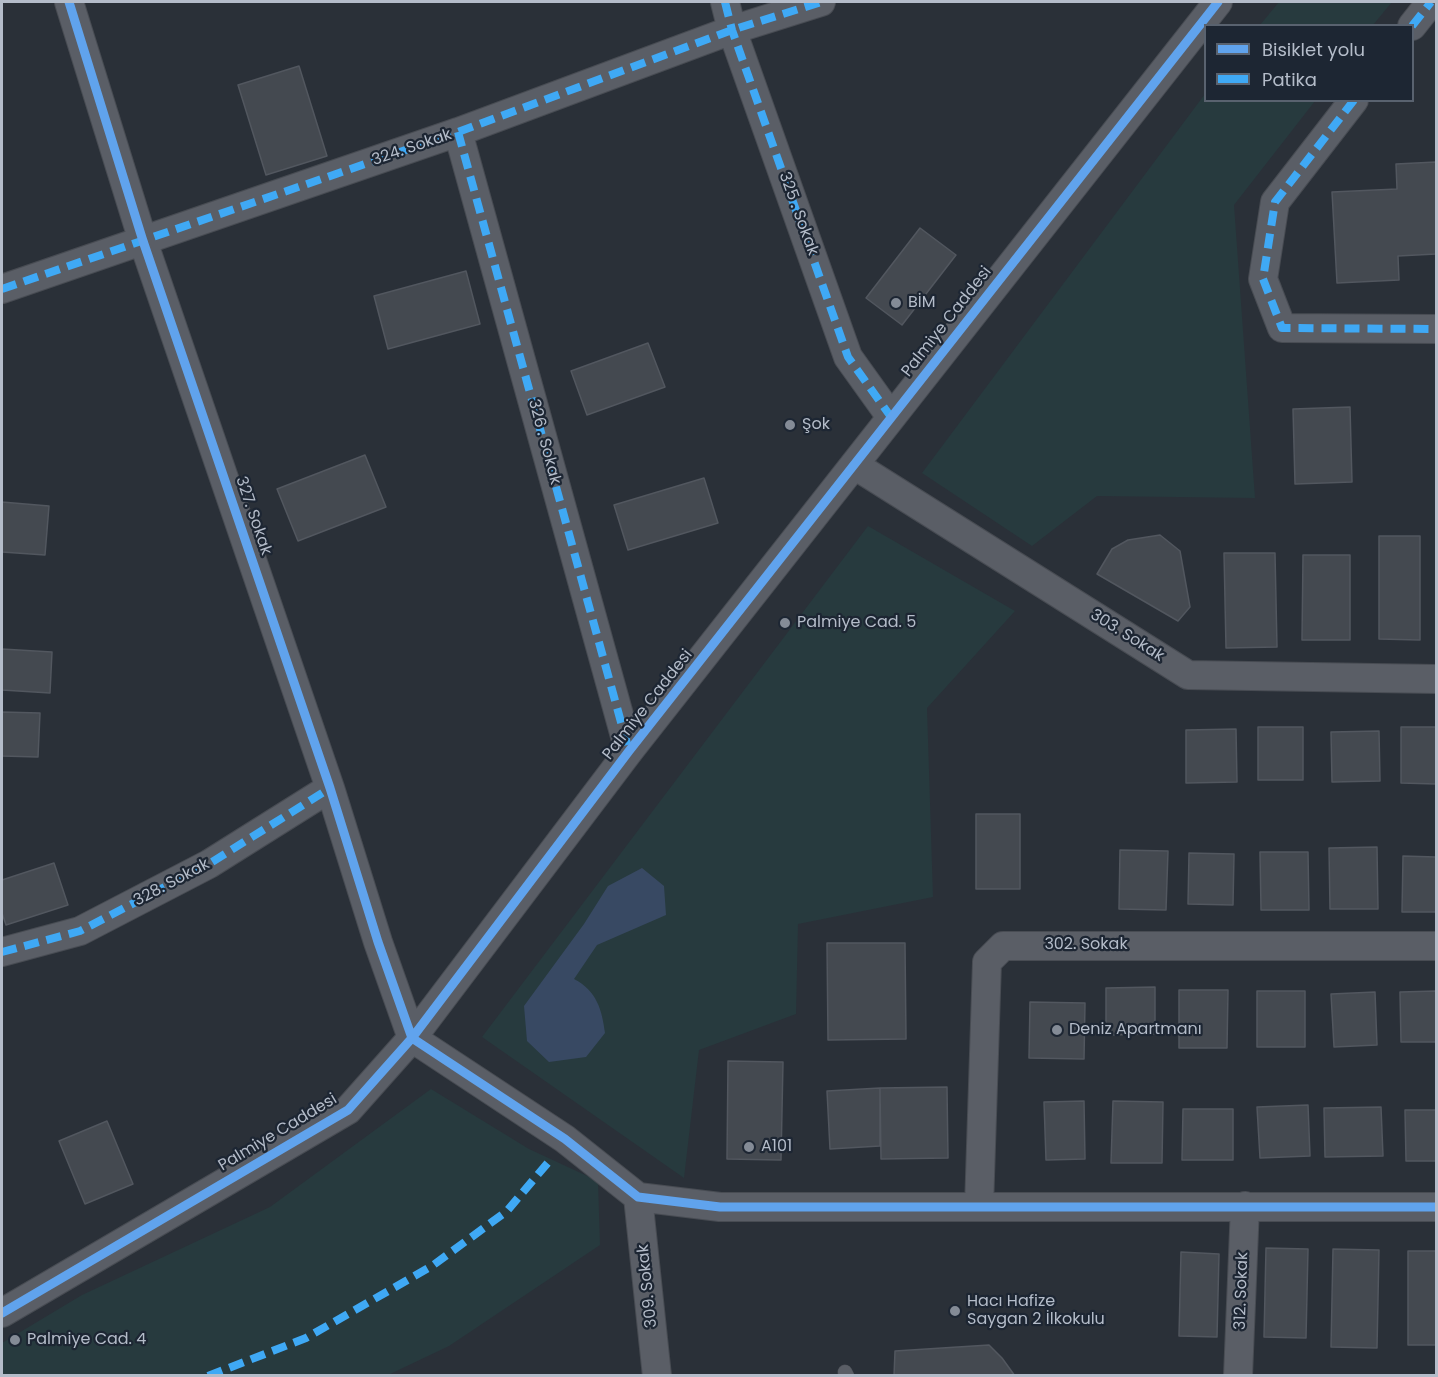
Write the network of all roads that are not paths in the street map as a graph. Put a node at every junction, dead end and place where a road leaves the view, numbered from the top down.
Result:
1 (69, 2) edge
2 (725, 2) edge
3 (821, 2) edge
4 (1218, 2) edge
5 (1431, 2) edge
6 (1414, 25) edge
7 (732, 30) junction
8 (1352, 102) edge
9 (458, 132) junction
10 (143, 241) junction
11 (2, 288) edge
12 (1437, 328) edge
13 (891, 417) junction
14 (855, 466) junction
15 (1437, 679) edge
16 (629, 751) junction
17 (330, 788) junction
18 (1437, 946) edge
19 (2, 952) edge
20 (412, 1038) junction
21 (638, 1197) junction
22 (1245, 1206) junction
23 (979, 1207) junction
24 (1437, 1207) edge
25 (2, 1313) edge
26 (657, 1376) edge
27 (1238, 1376) edge

1 - 10 street, 327. Sokak
2 - 7 street, 325 . Sokak
3 - 7 street, 324. Sokak
4 - 13 street, Palmiye Caddesi
5 - 6 street
7 - 9 street, 324. Sokak
7 - 13 street, 325 . Sokak
8 - 12 street
9 - 10 street, 324. Sokak
9 - 16 street, 326 . Sokak
10 - 11 street, 324. Sokak
10 - 17 street, 327. Sokak
13 - 14 street, Palmiye Caddesi
14 - 15 street, 303. Sokak
14 - 16 street, Palmiye Caddesi
16 - 20 street, Palmiye Caddesi
17 - 19 street, 328. Sokak
17 - 20 street, 327. Sokak
18 - 23 street, 302. Sokak
20 - 21 street
20 - 25 street, Palmiye Caddesi
21 - 23 street
21 - 26 street, 309. Sokak
22 - 23 street
22 - 24 street
22 - 27 street, 312. Sokak

